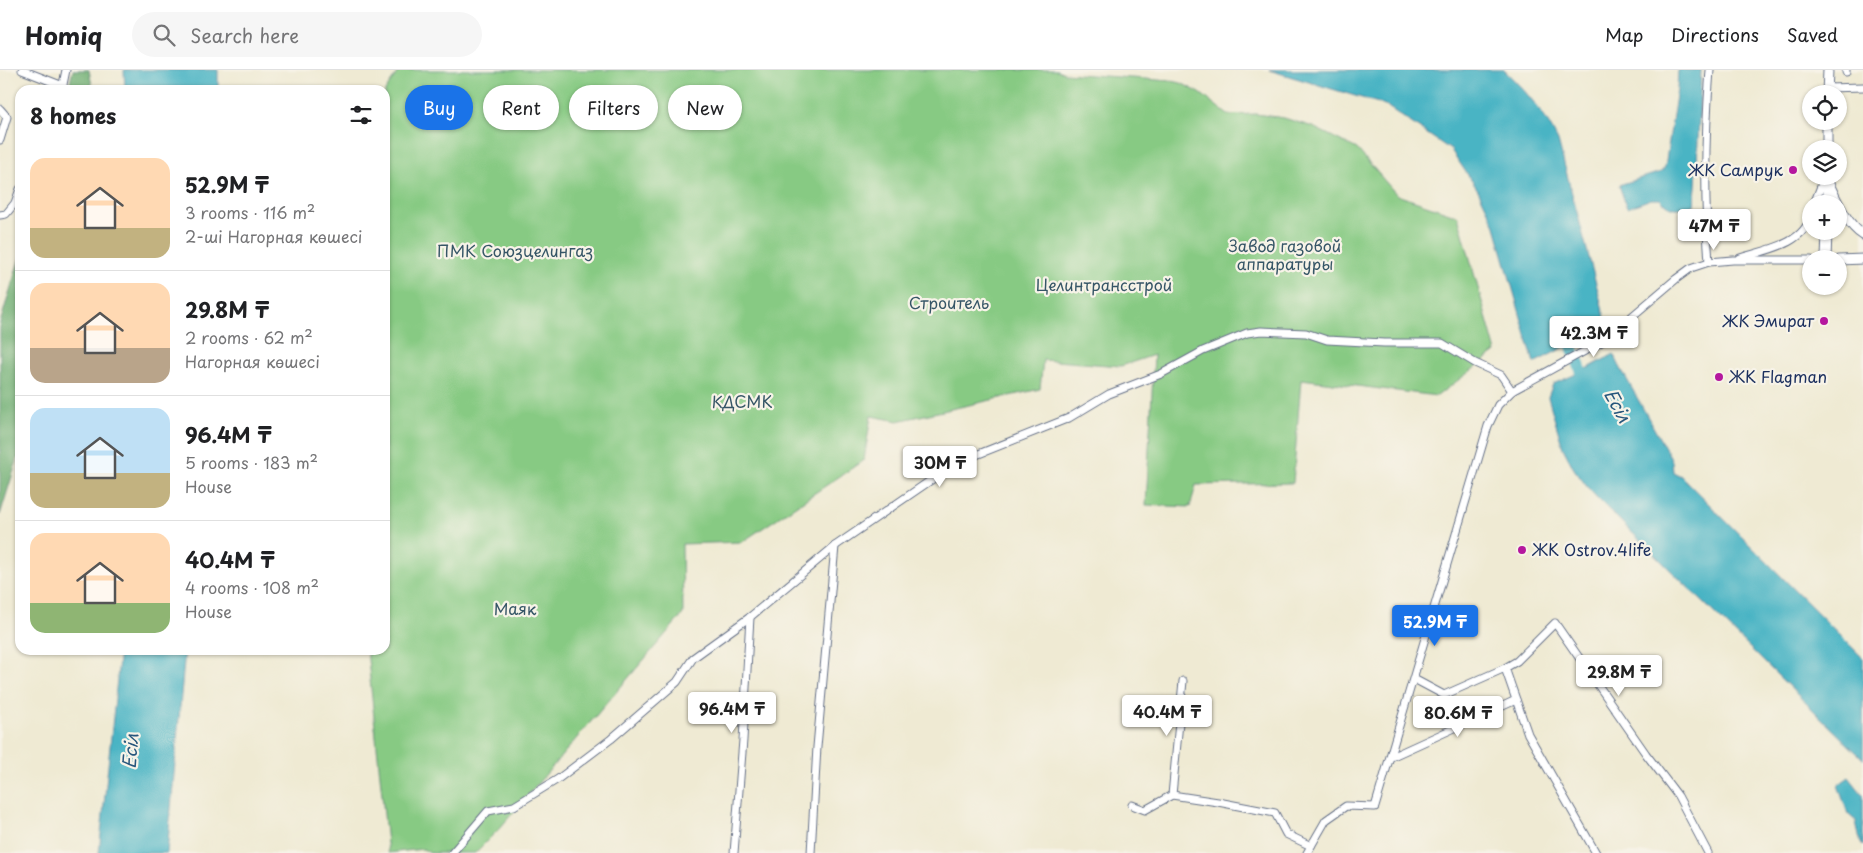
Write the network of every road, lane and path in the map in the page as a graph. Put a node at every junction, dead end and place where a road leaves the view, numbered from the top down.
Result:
1 (24, 70) edge
2 (66, 70) edge
3 (1710, 70) edge
4 (1828, 70) edge
5 (56, 85) edge
6 (63, 85) edge
7 (1828, 85) edge
8 (1863, 87) edge
9 (1847, 89) edge
10 (0, 109) edge
11 (0, 140) edge
12 (1830, 185) edge
13 (15, 203) edge
14 (0, 215) edge
15 (1802, 232) edge
16 (1863, 234) edge
17 (1863, 259) edge
18 (1733, 260) junction
19 (1802, 260) edge
20 (1847, 260) edge
21 (1709, 262) junction
22 (1512, 391) junction
23 (835, 546) junction
24 (750, 616) junction
25 (1504, 668) junction
26 (1414, 679) junction
27 (1183, 680) dead end
28 (1516, 700) junction
29 (1392, 757) junction
30 (1172, 796) junction
31 (1132, 805) dead end
32 (1311, 846) junction
33 (452, 853) edge
34 (734, 853) edge
35 (811, 853) edge
36 (1307, 853) edge
37 (1596, 853) edge
38 (1708, 853) edge

1 - 5 street
2 - 6 street
3 - 21 street
4 - 7 street
8 - 9 street
10 - 11 street
12 - 16 street
13 - 14 street
15 - 18 street
17 - 20 street
18 - 19 street
18 - 21 street
21 - 22 street
22 - 23 street
22 - 26 street
23 - 24 street
23 - 35 street
24 - 33 street
24 - 34 street
25 - 26 street
25 - 28 street
25 - 38 street
26 - 29 street
27 - 30 street
28 - 29 street
28 - 37 street
29 - 32 street
30 - 31 street
30 - 32 street
32 - 36 street

